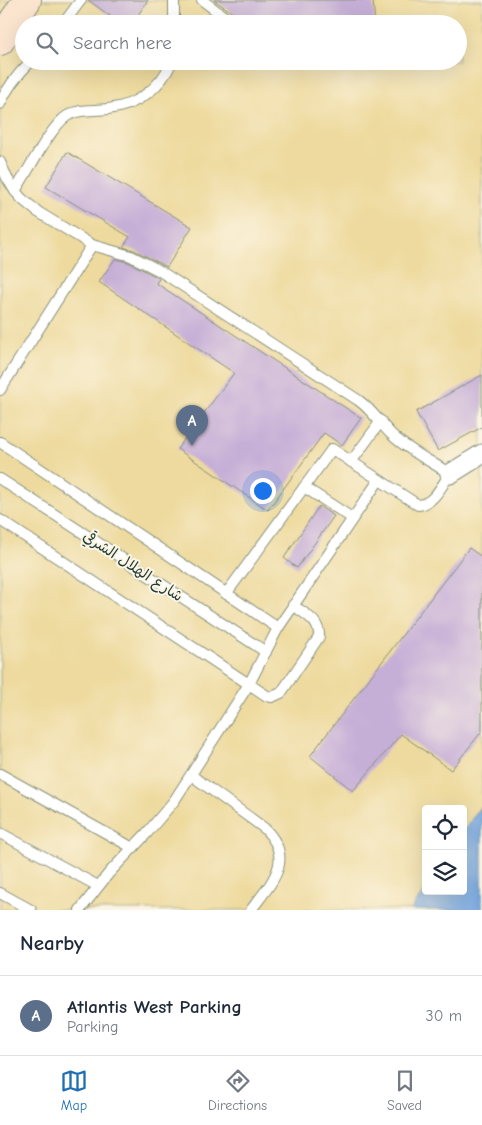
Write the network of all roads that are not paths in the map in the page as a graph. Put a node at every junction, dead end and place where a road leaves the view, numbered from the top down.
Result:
1 (27, 0) edge
2 (80, 0) edge
3 (174, 0) edge
4 (202, 0) edge
5 (17, 15) edge
6 (69, 15) edge
7 (174, 15) edge
8 (222, 15) edge
9 (15, 18) edge
10 (0, 41) edge
11 (22, 70) edge
12 (168, 70) edge
13 (0, 104) edge
14 (0, 162) edge
15 (15, 191) junction
16 (92, 245) junction
17 (0, 390) edge
18 (381, 420) junction
19 (0, 442) edge
20 (482, 454) edge
21 (351, 462) junction
22 (450, 474) junction
23 (0, 479) edge
24 (379, 480) junction
25 (304, 487) junction
26 (352, 518) junction
27 (0, 520) edge
28 (226, 594) junction
29 (293, 605) junction
30 (278, 628) junction
31 (266, 652) junction
32 (249, 684) junction
33 (0, 774) edge
34 (191, 775) junction
35 (0, 833) edge
36 (133, 848) junction
37 (98, 886) junction
38 (0, 893) edge
39 (31, 910) edge
40 (80, 910) edge
41 (251, 910) edge

1 - 5 main road
2 - 6 lane
3 - 7 lane
4 - 8 lane
9 - 10 main road
11 - 13 lane
12 - 15 lane
14 - 15 lane
15 - 16 lane
16 - 17 lane
16 - 18 lane
18 - 21 lane
18 - 22 lane
19 - 28 lane
20 - 22 street
21 - 24 lane
21 - 25 lane
22 - 24 lane
23 - 31 lane, شارع الهلال الشرقي
24 - 26 lane
25 - 26 lane
25 - 28 lane
26 - 29 lane
27 - 32 lane
28 - 30 lane
29 - 30 lane
29 - 32 lane
30 - 31 lane
31 - 32 lane
32 - 34 lane
33 - 36 lane
34 - 36 lane
34 - 41 lane
35 - 37 lane
36 - 37 lane
37 - 40 lane
38 - 39 lane

